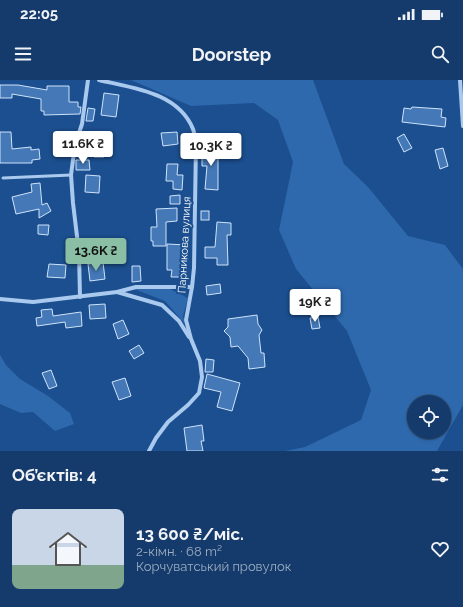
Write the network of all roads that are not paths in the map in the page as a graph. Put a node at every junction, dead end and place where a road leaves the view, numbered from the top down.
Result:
1 (88, 80) edge
2 (98, 80) edge
3 (460, 80) edge
4 (463, 126) edge
5 (71, 175) junction
6 (2, 178) dead end
7 (192, 287) junction
8 (117, 292) junction
9 (80, 297) junction
10 (0, 300) edge
11 (191, 339) junction
12 (148, 451) edge

1 - 5 street
2 - 7 street, Парникова вулиця
3 - 4 street
5 - 6 lane
5 - 9 street
7 - 8 street
7 - 11 street, Парникова вулиця
8 - 9 street
8 - 11 street
9 - 10 street
11 - 12 street, Парникова вулиця

